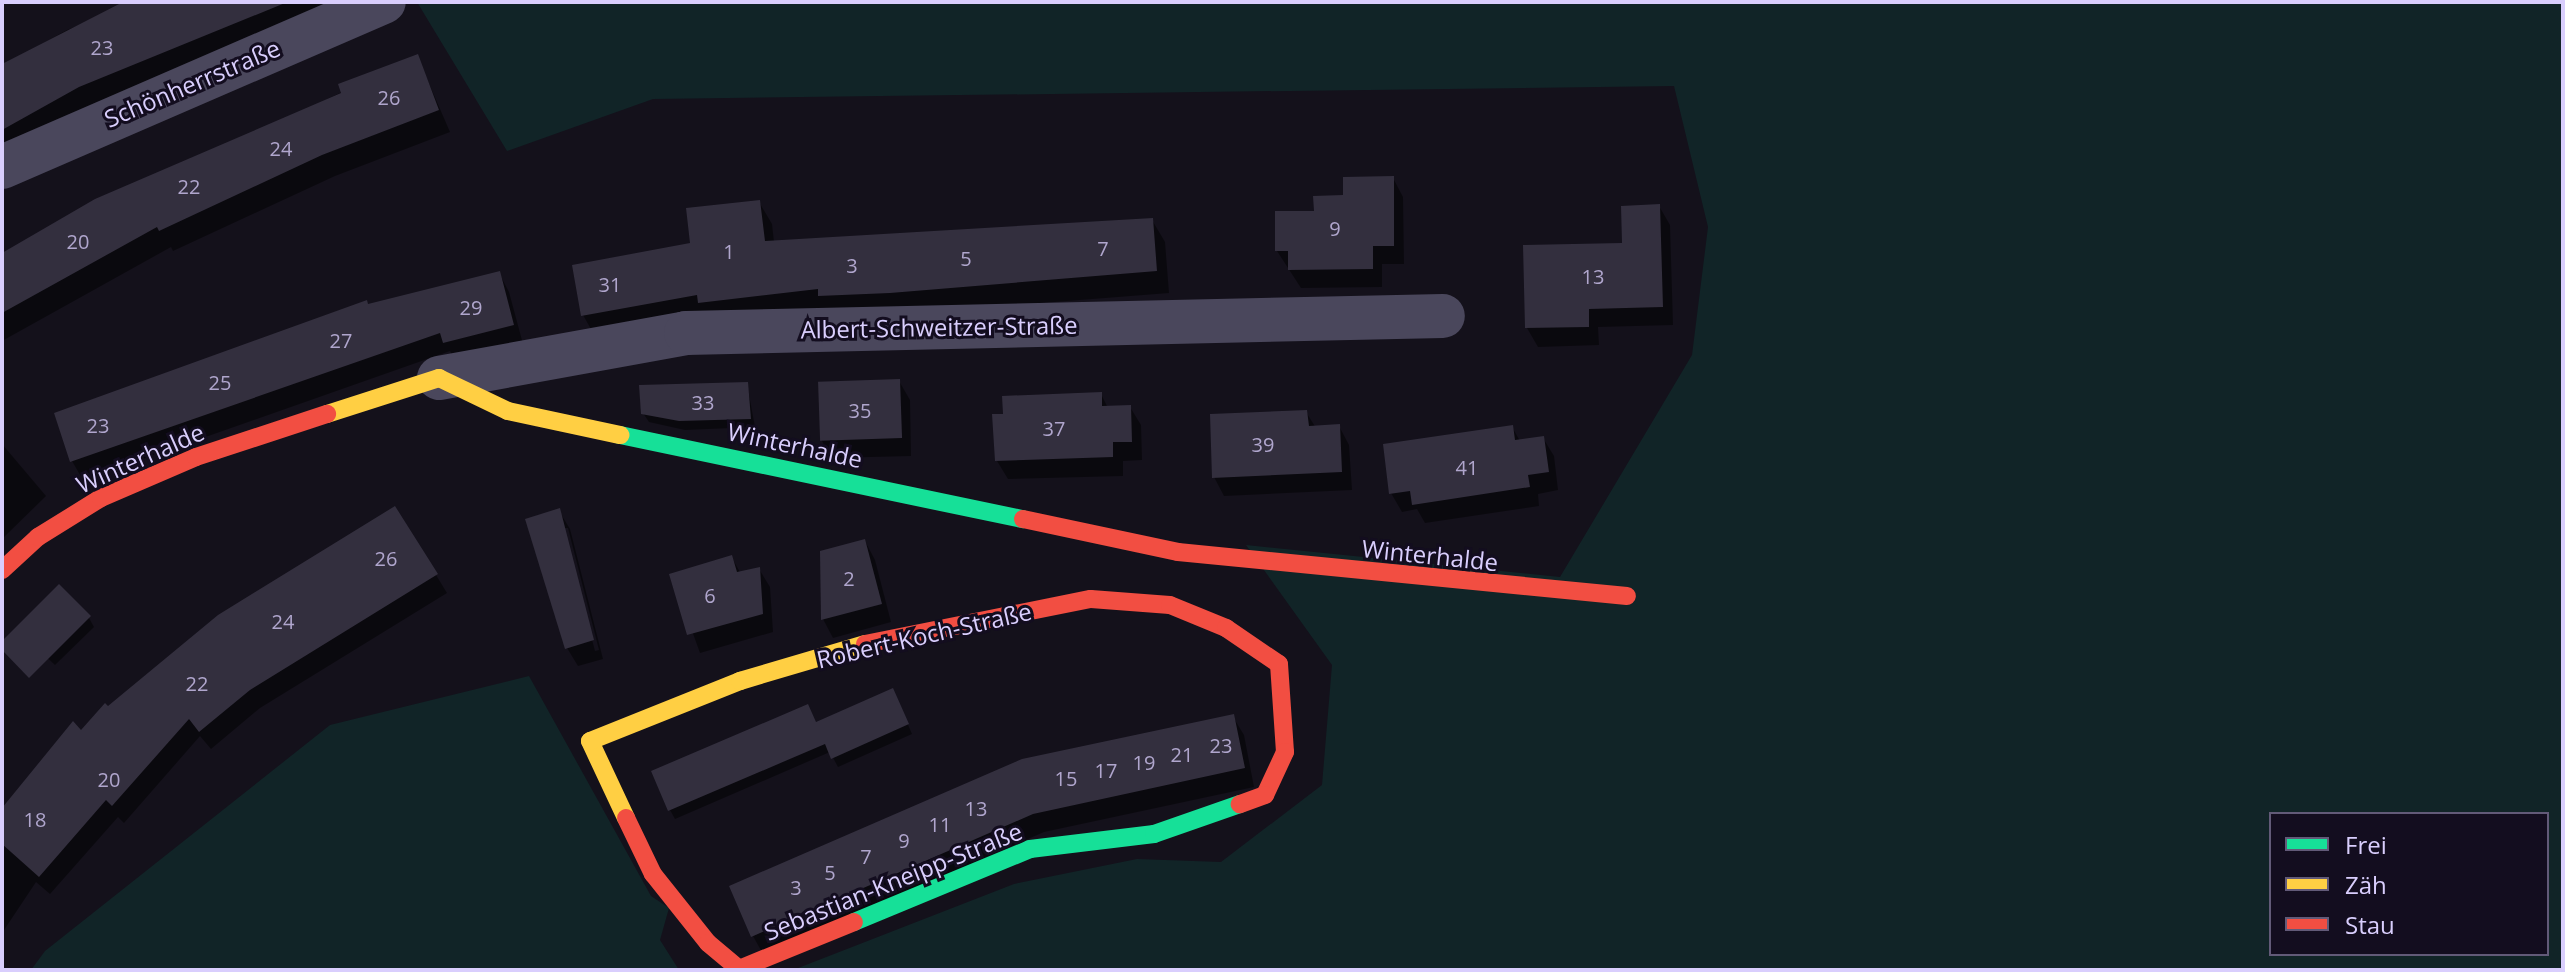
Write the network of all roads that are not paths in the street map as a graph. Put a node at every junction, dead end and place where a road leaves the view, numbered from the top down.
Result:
1 (384, 2) edge
2 (2, 167) edge
3 (1443, 316) dead end
4 (439, 378) junction
5 (1178, 552) junction
6 (2, 570) edge
7 (1627, 596) dead end
8 (1170, 605) junction
9 (590, 741) joint
10 (739, 969) edge

1 - 2 street, Schönherrstraße
3 - 4 street, Albert-Schweitzer-Straße
4 - 5 street, Winterhalde
4 - 6 street, Winterhalde
5 - 7 street, Winterhalde
5 - 8 street
8 - 9 street, Robert-Koch-Straße
8 - 10 street, Sebastian-Kneipp-Straße
9 - 10 street, Sebastian-Kneipp-Straße

